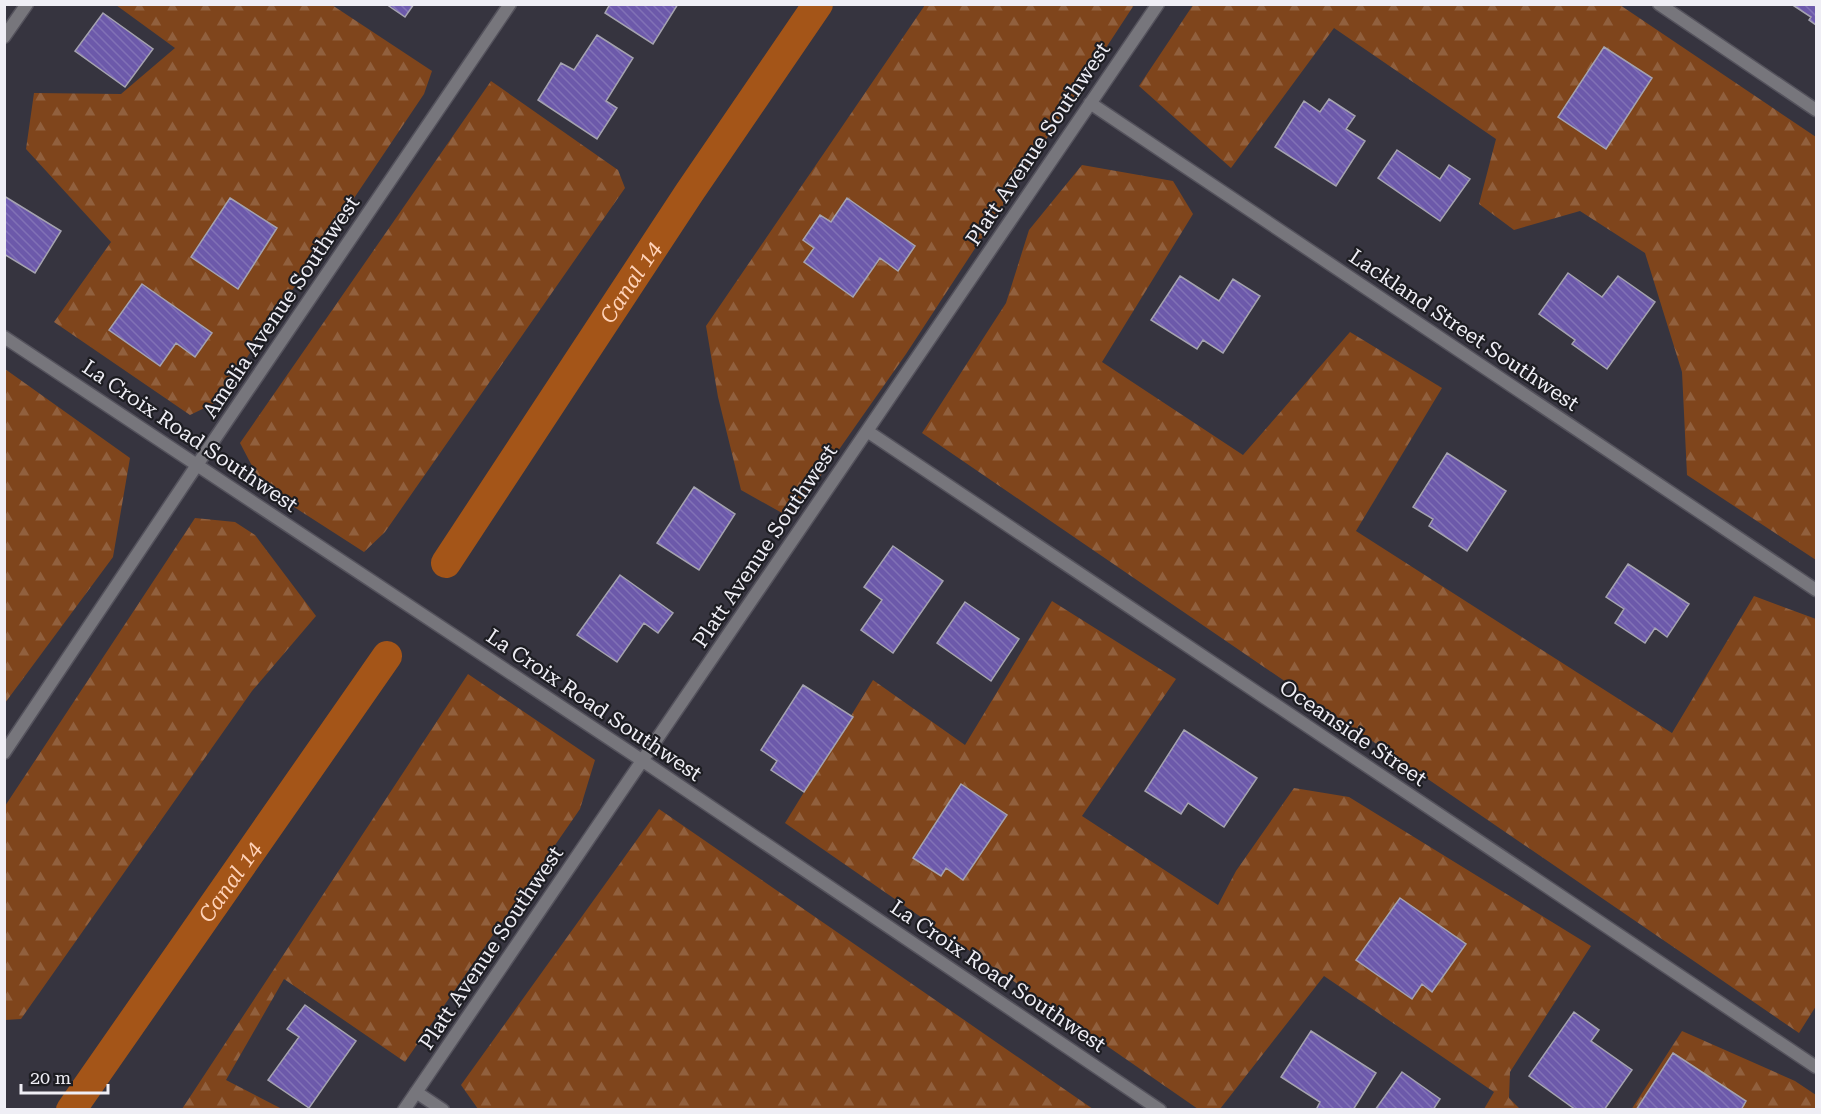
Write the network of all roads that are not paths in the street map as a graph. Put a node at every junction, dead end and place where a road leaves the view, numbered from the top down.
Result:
1 (27, 4) edge
2 (510, 4) edge
3 (1158, 4) edge
4 (1659, 4) edge
5 (4, 37) edge
6 (1090, 103) junction
7 (1816, 110) edge
8 (4, 337) edge
9 (867, 431) junction
10 (197, 465) junction
11 (1816, 590) edge
12 (4, 753) edge
13 (643, 760) junction
14 (1816, 1067) edge
15 (416, 1092) junction
16 (404, 1110) edge
17 (443, 1110) edge
18 (1160, 1110) edge

1 - 5 street
2 - 10 street, Amelia Avenue Southwest
3 - 6 street, Platt Avenue Southwest
4 - 7 street
6 - 9 street, Platt Avenue Southwest
6 - 11 street, Lackland Street Southwest
8 - 10 street, La Croix Road Southwest
9 - 13 street, Platt Avenue Southwest
9 - 14 street, Oceanside Street
10 - 12 street, Amelia Avenue Southwest
10 - 13 street, La Croix Road Southwest
13 - 15 street, Platt Avenue Southwest
13 - 18 street, La Croix Road Southwest
15 - 16 street, Platt Avenue Southwest
15 - 17 street

